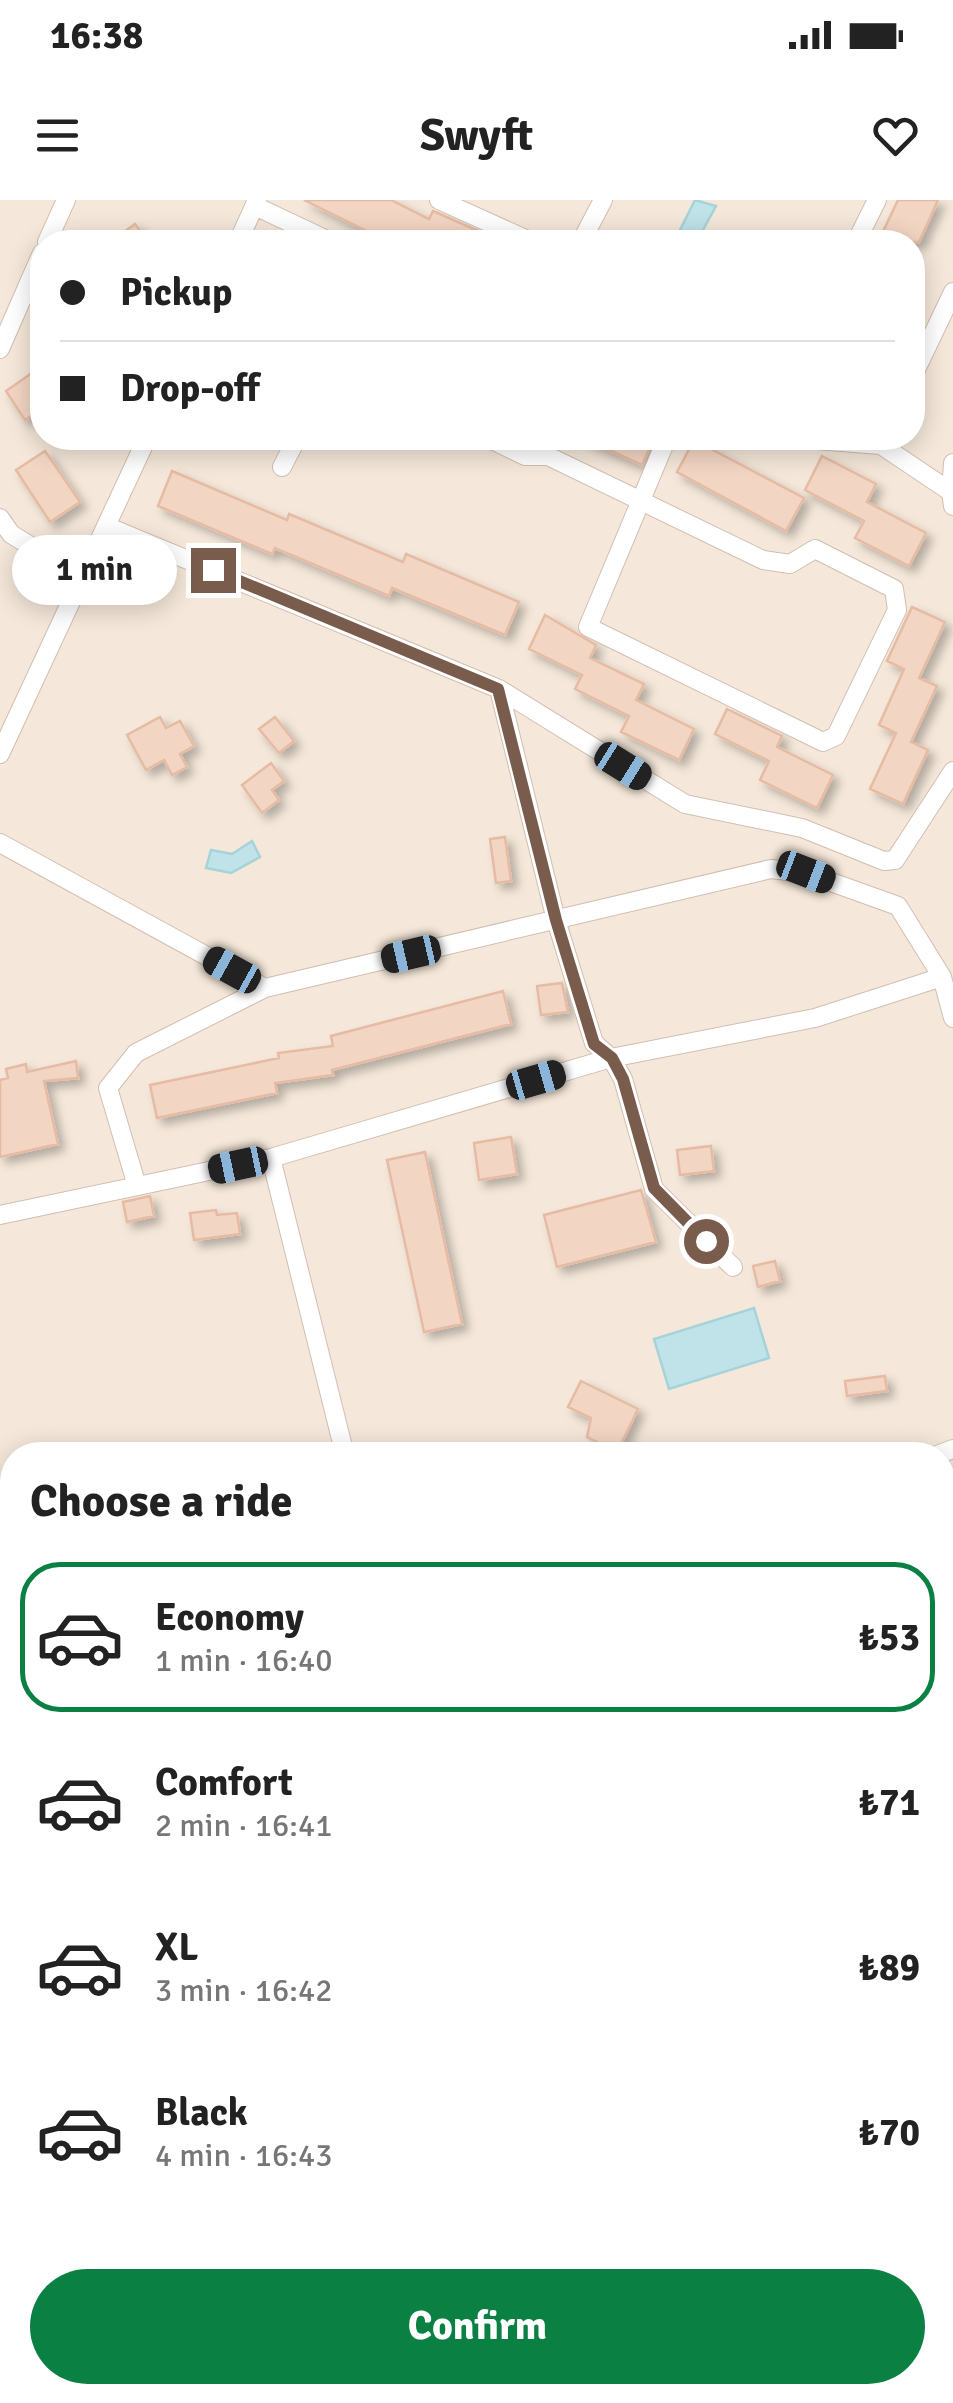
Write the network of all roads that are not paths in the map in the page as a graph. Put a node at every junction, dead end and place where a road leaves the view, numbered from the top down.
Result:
1 (439, 200) edge
2 (603, 200) edge
3 (877, 200) edge
4 (62, 203) edge
5 (256, 203) edge
6 (52, 230) edge
7 (244, 230) edge
8 (308, 230) edge
9 (505, 230) edge
10 (587, 230) edge
11 (862, 230) edge
12 (30, 280) edge
13 (953, 292) edge
14 (0, 348) edge
15 (925, 351) edge
16 (141, 450) edge
17 (291, 450) edge
18 (513, 450) edge
19 (663, 450) edge
20 (894, 450) edge
21 (953, 463) edge
22 (282, 467) dead end
23 (642, 499) junction
24 (952, 499) edge
25 (0, 518) edge
26 (106, 526) junction
27 (82, 578) junction
28 (498, 689) junction
29 (0, 754) edge
30 (953, 771) edge
31 (0, 843) edge
32 (556, 920) junction
33 (942, 977) junction
34 (265, 988) junction
35 (953, 1018) edge
36 (612, 1058) junction
37 (271, 1158) junction
38 (137, 1186) junction
39 (0, 1215) edge
40 (732, 1267) dead end
41 (342, 1442) edge

1 - 9 street
2 - 10 street
3 - 11 street
4 - 6 street
5 - 7 street
5 - 8 street
12 - 14 street
13 - 15 street
16 - 26 street
17 - 22 street
18 - 23 street
19 - 23 street
20 - 24 street
21 - 24 street
23 - 23 street
25 - 27 street
26 - 27 street
26 - 28 street
27 - 29 street
28 - 30 street
28 - 32 street
31 - 34 street
32 - 33 street
32 - 34 street
32 - 36 street
33 - 35 street
33 - 36 street
34 - 38 street
36 - 37 street
36 - 40 street
37 - 38 street
37 - 41 street
38 - 39 street

